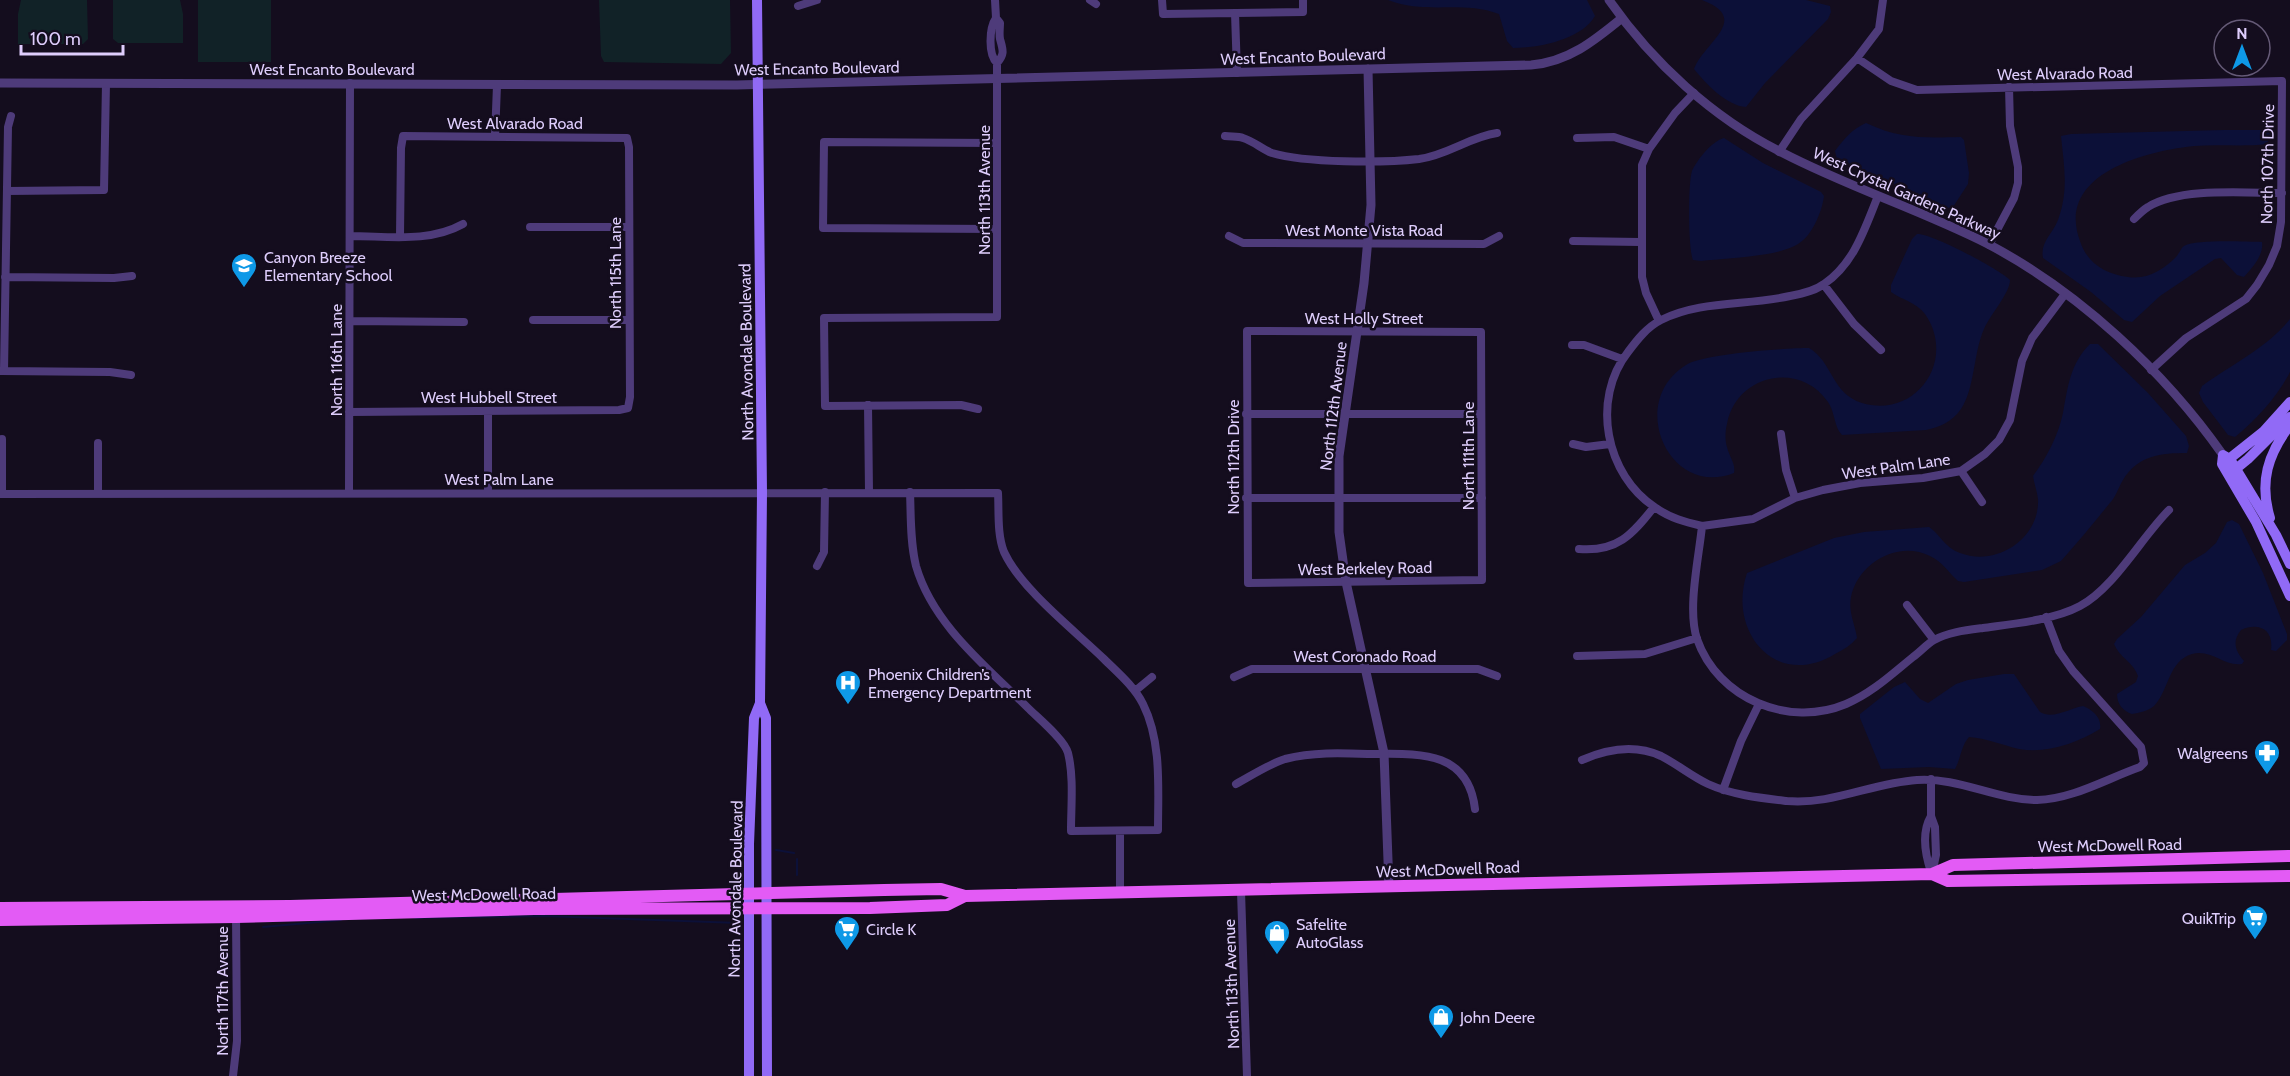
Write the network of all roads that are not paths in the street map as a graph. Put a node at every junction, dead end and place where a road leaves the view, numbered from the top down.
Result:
1 (757, 0) edge
2 (817, 0) edge
3 (995, 0) edge
4 (1162, 0) edge
5 (1303, 0) edge
6 (1609, 0) edge
7 (1883, 0) edge
8 (798, 6) dead end
9 (1235, 13) junction
10 (1622, 18) junction
11 (996, 39) junction
12 (1857, 58) junction
13 (997, 63) junction
14 (1368, 69) junction
15 (1237, 73) junction
16 (997, 79) junction
17 (2282, 81) joint
18 (0, 83) edge
19 (106, 83) junction
20 (350, 83) junction
21 (757, 84) junction
22 (496, 85) junction
23 (2009, 87) junction
24 (1694, 93) junction
25 (11, 116) dead end
26 (1497, 133) dead end
27 (1225, 136) dead end
28 (495, 137) junction
29 (627, 138) joint
30 (1576, 138) dead end
31 (997, 143) junction
32 (1649, 149) junction
33 (1779, 152) junction
34 (1371, 160) junction
35 (7, 191) junction
36 (2282, 193) junction
37 (1878, 196) junction
38 (2134, 219) dead end
39 (463, 224) dead end
40 (530, 227) dead end
41 (629, 227) junction
42 (997, 229) junction
43 (350, 236) junction
44 (400, 236) junction
45 (1229, 236) dead end
46 (1499, 236) dead end
47 (1573, 241) dead end
48 (1640, 242) junction
49 (1368, 244) junction
50 (1989, 245) junction
51 (132, 276) dead end
52 (5, 277) junction
53 (1824, 285) junction
54 (2065, 294) junction
55 (533, 320) dead end
56 (629, 320) junction
57 (350, 321) junction
58 (1659, 321) junction
59 (464, 322) dead end
60 (1247, 331) joint
61 (1357, 331) junction
62 (1481, 332) joint
63 (1572, 345) dead end
64 (1881, 350) dead end
65 (1622, 359) junction
66 (2151, 370) junction
67 (2, 371) edge
68 (131, 375) dead end
69 (2290, 402) edge
70 (868, 405) junction
71 (628, 408) joint
72 (978, 409) dead end
73 (488, 411) junction
74 (350, 412) junction
75 (1246, 414) junction
76 (1345, 414) junction
77 (1481, 414) junction
78 (2290, 417) edge
79 (2290, 425) edge
80 (1781, 434) dead end
81 (2, 439) dead end
82 (98, 443) dead end
83 (1573, 444) dead end
84 (1610, 444) junction
85 (2228, 465) junction
86 (1961, 471) junction
87 (98, 492) junction
88 (488, 492) junction
89 (762, 492) junction
90 (825, 492) junction
91 (869, 492) junction
92 (910, 492) junction
93 (349, 493) junction
94 (1, 494) edge
95 (1246, 498) junction
96 (1339, 498) junction
97 (1482, 498) junction
98 (1795, 498) junction
99 (1982, 502) dead end
100 (1654, 507) junction
101 (2169, 510) dead end
102 (1702, 526) junction
103 (2276, 536) junction
104 (1579, 549) dead end
105 (2290, 564) edge
106 (817, 566) dead end
107 (2279, 568) junction
108 (1482, 580) joint
109 (1346, 582) junction
110 (1248, 583) joint
111 (2290, 596) edge
112 (1907, 605) dead end
113 (2046, 617) junction
114 (1697, 638) junction
115 (1935, 640) junction
116 (1577, 656) dead end
117 (1366, 670) junction
118 (1497, 676) dead end
119 (1152, 677) dead end
120 (1234, 677) dead end
121 (1135, 691) junction
122 (760, 703) junction
123 (1759, 704) junction
124 (1384, 753) junction
125 (1582, 760) dead end
126 (1930, 779) junction
127 (1236, 784) dead end
128 (1724, 790) junction
129 (1475, 809) dead end
130 (1120, 831) junction
131 (2290, 856) edge
132 (1932, 874) junction
133 (2290, 876) edge
134 (1389, 887) junction
135 (1241, 891) junction
136 (749, 893) junction
137 (766, 893) junction
138 (1120, 893) junction
139 (965, 896) junction
140 (0, 908) edge
141 (749, 909) junction
142 (765, 909) junction
143 (236, 912) junction
144 (0, 920) edge
145 (233, 1076) edge
146 (749, 1076) edge
147 (767, 1076) edge
148 (1247, 1076) edge

1 - 21 main road, North Avondale Boulevard
2 - 8 street
3 - 11 street, North 113th Avenue
4 - 9 street
5 - 9 street
6 - 10 street, West Crystal Gardens Parkway
7 - 12 street
9 - 15 street
10 - 14 street, West Encanto Boulevard
10 - 24 street, West Crystal Gardens Parkway
11 - 13 street, North 113th Avenue
11 - 13 street, North 113th Avenue
12 - 23 street, West Alvarado Road
12 - 33 street
13 - 16 street, North 113th Avenue
14 - 15 street, West Encanto Boulevard
14 - 34 street, North 112th Avenue
15 - 16 street, West Encanto Boulevard
16 - 21 street, West Encanto Boulevard
16 - 31 street, North 113th Avenue
17 - 23 street, West Alvarado Road
17 - 36 street, North 107th Drive
18 - 19 street, West Encanto Boulevard
19 - 20 street, West Encanto Boulevard
19 - 35 street
20 - 22 street, West Encanto Boulevard
20 - 43 street, North 116th Lane
21 - 22 street, West Encanto Boulevard
21 - 89 main road, North Avondale Boulevard
22 - 28 street
23 - 50 street
24 - 32 street
24 - 33 street, West Crystal Gardens Parkway
25 - 35 street
26 - 34 street
27 - 34 street
28 - 29 street, West Alvarado Road
28 - 44 street, West Alvarado Road
29 - 41 street, North 115th Lane
30 - 32 street
31 - 42 street, North 113th Avenue
31 - 42 street
32 - 48 street
33 - 37 street, West Crystal Gardens Parkway
34 - 49 street, North 112th Avenue
35 - 52 street
36 - 38 street
36 - 66 street, North 107th Drive
37 - 50 street, West Crystal Gardens Parkway
37 - 53 street
39 - 44 street
40 - 41 street
41 - 56 street, North 115th Lane
42 - 70 street, North 113th Avenue
43 - 44 street
43 - 57 street, North 116th Lane
45 - 49 street, West Monte Vista Road
46 - 49 street, West Monte Vista Road
47 - 48 street
48 - 58 street
49 - 61 street, North 112th Avenue
50 - 54 street, West Crystal Gardens Parkway
51 - 52 street
52 - 67 street
53 - 58 street
53 - 64 street
54 - 66 street, West Crystal Gardens Parkway
54 - 86 street, West Palm Lane
55 - 56 street
56 - 71 street, North 115th Lane
57 - 59 street
57 - 74 street, North 116th Lane
58 - 65 street
60 - 61 street, West Holly Street
60 - 75 street, North 112th Drive
61 - 62 street, West Holly Street
61 - 76 street, North 112th Avenue
62 - 77 street, North 111th Lane
63 - 65 street
65 - 84 street
66 - 85 street, West Crystal Gardens Parkway
67 - 68 street
69 - 85 main road
70 - 72 street
70 - 91 street
71 - 73 street, West Hubbell Street
73 - 74 street, West Hubbell Street
73 - 88 street
74 - 93 street, North 116th Lane
75 - 76 street
75 - 95 street, North 112th Drive
76 - 77 street
76 - 96 street, North 112th Avenue
77 - 97 street, North 111th Lane
78 - 85 main road
79 - 103 main road
80 - 98 street
81 - 94 street
82 - 87 street
83 - 84 street
84 - 100 street
85 - 103 main road
85 - 107 main road
86 - 98 street, West Palm Lane
86 - 99 street
87 - 93 street, West Palm Lane
87 - 94 street, West Palm Lane
88 - 89 street, West Palm Lane
88 - 93 street, West Palm Lane
89 - 90 street, West Palm Lane
89 - 122 main road, North Avondale Boulevard
90 - 91 street, West Palm Lane
90 - 106 street
91 - 92 street, West Palm Lane
92 - 121 street, West Palm Lane
92 - 130 street
95 - 96 street
95 - 110 street, North 112th Drive
96 - 97 street
96 - 109 street, North 112th Avenue
97 - 108 street, North 111th Lane
98 - 102 street, West Palm Lane
100 - 102 street
100 - 104 street
101 - 113 street
102 - 114 street
103 - 105 main road
105 - 107 main road
107 - 111 main road
108 - 109 street, West Berkeley Road
109 - 110 street, West Berkeley Road
109 - 117 street, North 112th Avenue
112 - 115 street
113 - 115 street
113 - 126 street
114 - 116 street
114 - 123 street
115 - 123 street
117 - 118 street, West Coronado Road
117 - 120 street, West Coronado Road
117 - 124 street, North 112th Avenue
119 - 121 street
121 - 130 street
122 - 136 main road, North Avondale Boulevard
122 - 137 main road, North Avondale Boulevard
123 - 128 street
124 - 127 street
124 - 129 street
124 - 134 street, North 112th Avenue
125 - 128 street
126 - 128 street
126 - 132 street
130 - 138 street
131 - 132 main road, West McDowell Road
132 - 133 main road, West McDowell Road
132 - 134 main road, West McDowell Road
134 - 135 main road, West McDowell Road
135 - 138 main road, West McDowell Road
135 - 148 street, North 113th Avenue
136 - 137 main road, West McDowell Road
136 - 141 main road, North Avondale Boulevard
136 - 143 main road, West McDowell Road
137 - 139 main road, West McDowell Road
137 - 142 main road, North Avondale Boulevard
138 - 139 main road, West McDowell Road
139 - 142 main road, West McDowell Road
140 - 143 main road, West McDowell Road
141 - 142 main road, West McDowell Road
141 - 143 main road, West McDowell Road
141 - 146 main road, North Avondale Boulevard
142 - 147 main road, North Avondale Boulevard
143 - 144 main road, West McDowell Road
143 - 145 street, North 117th Avenue

